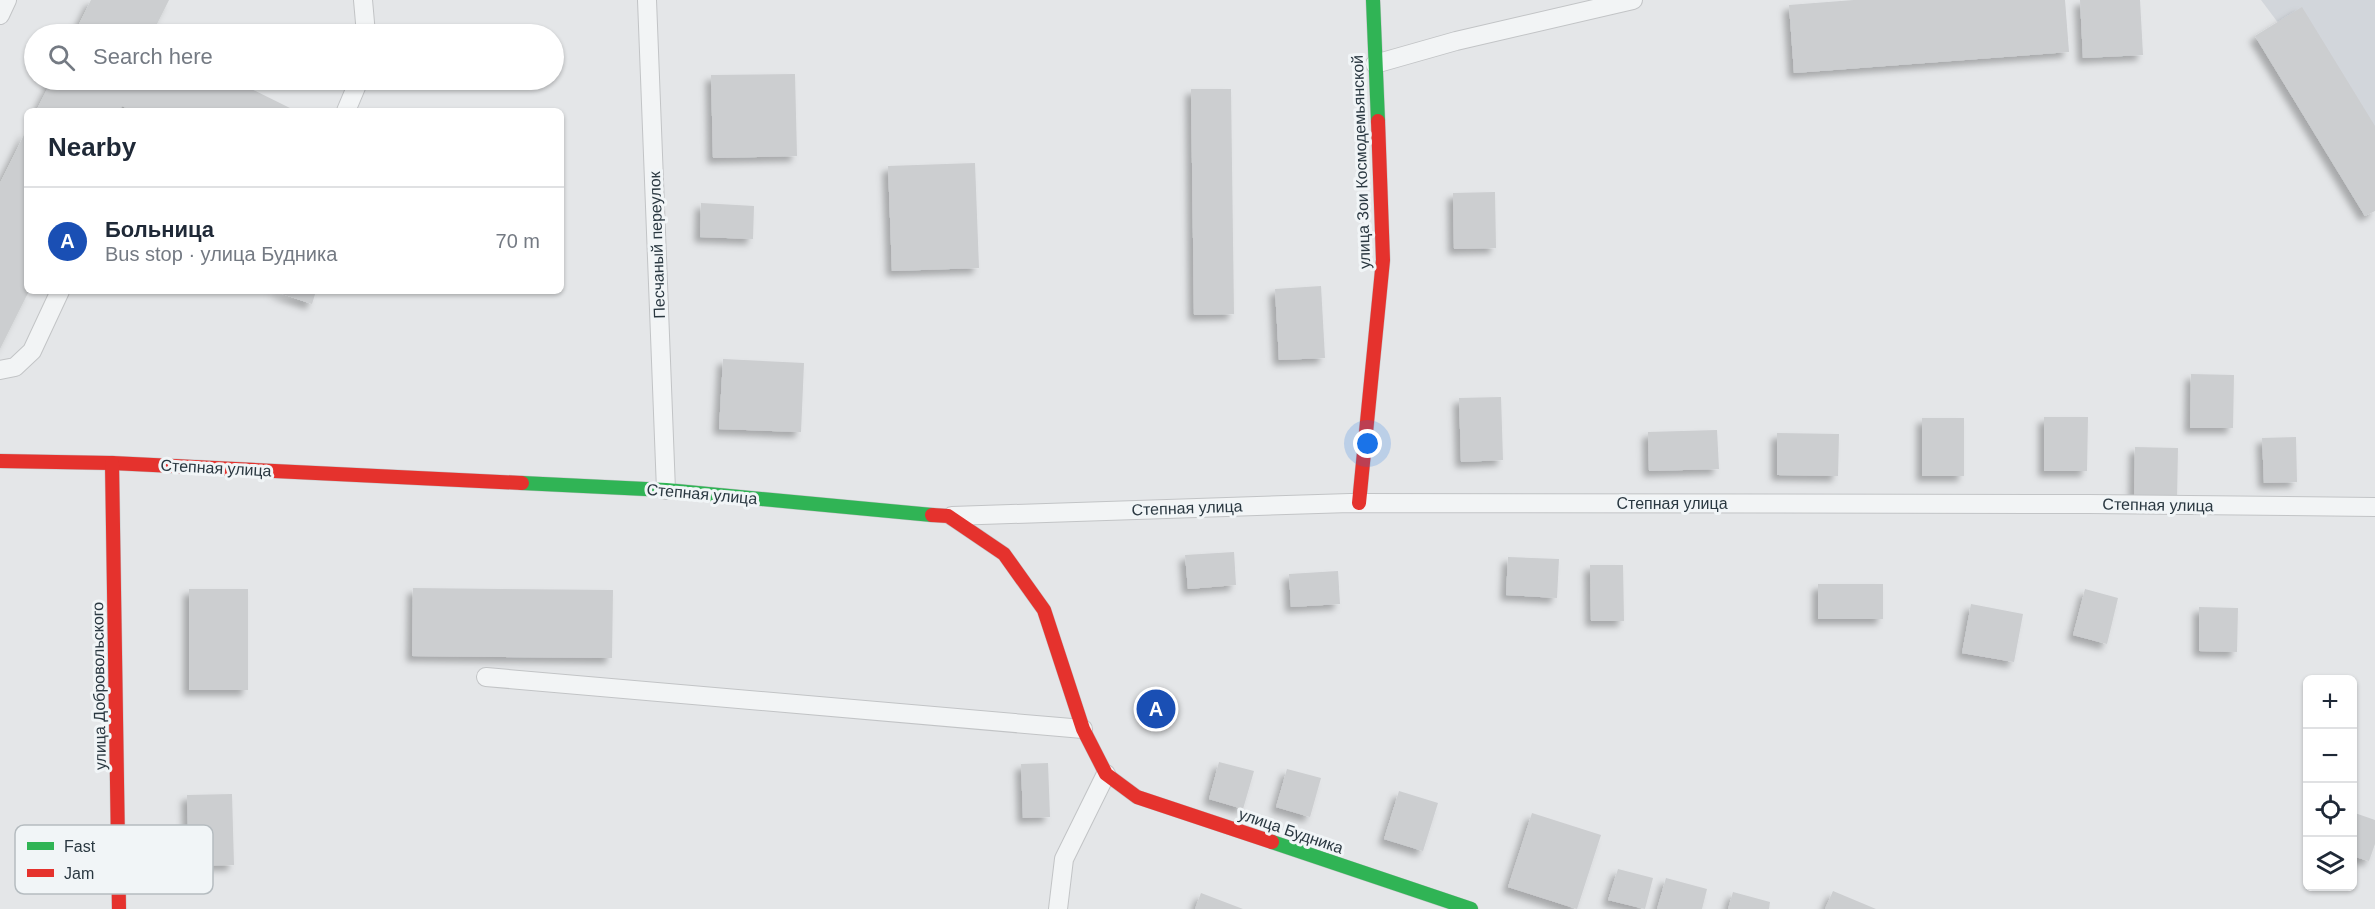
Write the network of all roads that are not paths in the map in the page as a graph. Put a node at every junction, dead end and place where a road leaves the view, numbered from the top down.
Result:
1 (7, 0) edge
2 (363, 0) edge
3 (647, 0) edge
4 (1372, 0) edge
5 (1632, 0) edge
6 (0, 15) edge
7 (365, 24) edge
8 (1375, 64) junction
9 (355, 90) edge
10 (347, 108) edge
11 (59, 294) edge
12 (0, 370) edge
13 (0, 461) edge
14 (112, 463) junction
15 (666, 490) junction
16 (1359, 503) junction
17 (2375, 507) edge
18 (948, 516) junction
19 (486, 677) dead end
20 (1083, 729) junction
21 (1106, 774) junction
22 (118, 825) edge
23 (119, 894) edge
24 (119, 909) edge
25 (1058, 909) edge
26 (1471, 909) edge

1 - 6 lane
2 - 7 lane
3 - 15 lane, Песчаный переулок
4 - 8 street, улица Зои Космодемьянской
5 - 8 lane
8 - 16 street, улица Зои Космодемьянской
9 - 10 lane
11 - 12 lane
13 - 14 street, Степная улица
14 - 15 street, Степная улица
14 - 22 street, улица Добровольского
15 - 18 street, Степная улица
16 - 17 lane, Степная улица
16 - 18 lane, Степная улица
18 - 20 street
19 - 20 lane
20 - 21 street
21 - 25 lane
21 - 26 street, улица Будника
23 - 24 street, улица Добровольского

